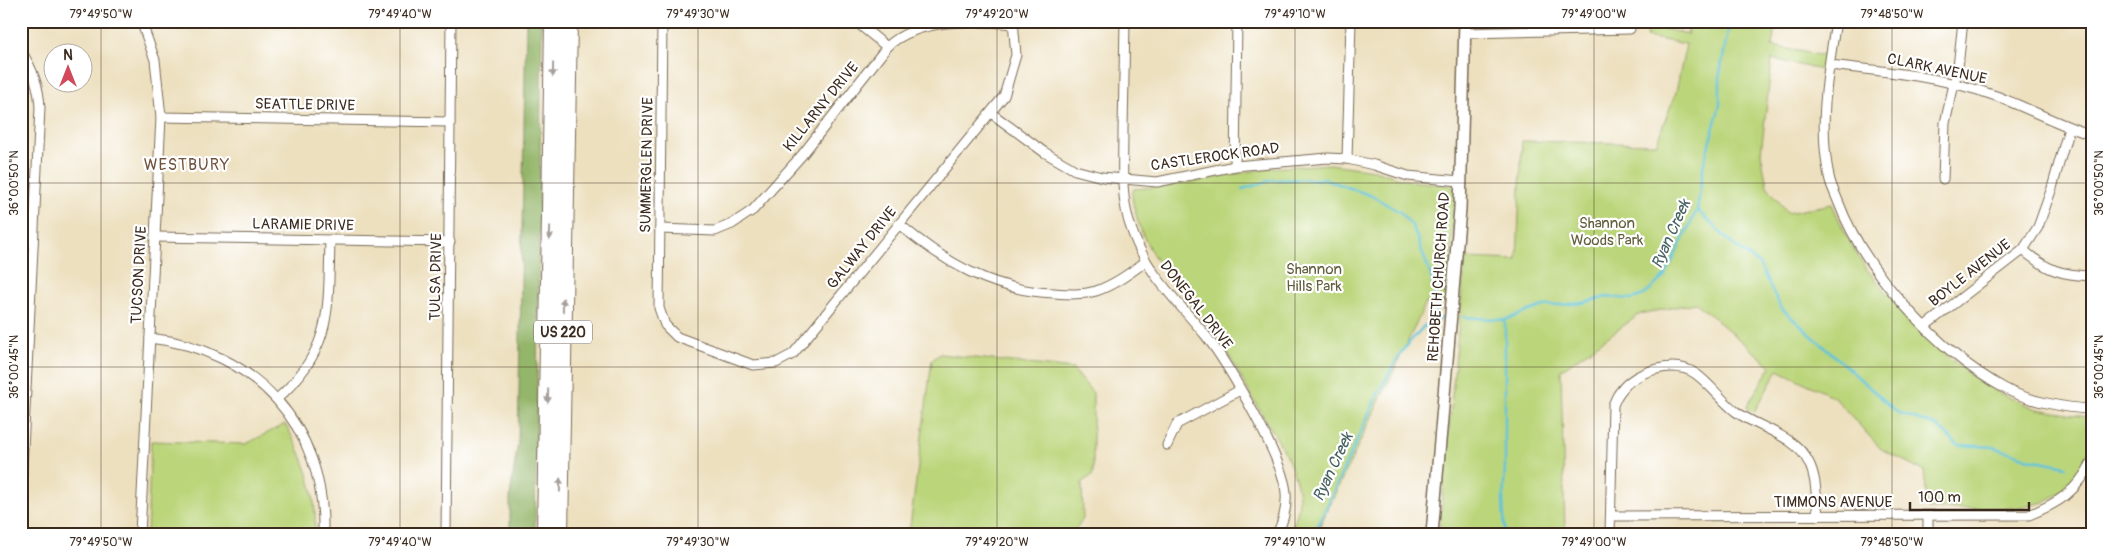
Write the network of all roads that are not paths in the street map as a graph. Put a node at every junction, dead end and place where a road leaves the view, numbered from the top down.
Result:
1 (141, 21) edge
2 (451, 21) edge
3 (554, 21) edge
4 (568, 21) edge
5 (662, 21) edge
6 (855, 21) edge
7 (1125, 21) edge
8 (1238, 21) edge
9 (1351, 21) edge
10 (1836, 21) edge
11 (1963, 21) edge
12 (1013, 23) edge
13 (1465, 27) edge
14 (1630, 29) dead end
15 (887, 47) junction
16 (21, 51) edge
17 (1830, 65) junction
18 (1954, 85) junction
19 (991, 113) junction
20 (161, 117) junction
21 (450, 122) junction
22 (2069, 128) junction
23 (2092, 136) edge
24 (1347, 159) junction
25 (1235, 166) junction
26 (1943, 179) dead end
27 (1123, 180) junction
28 (1460, 181) junction
29 (899, 224) junction
30 (660, 229) junction
31 (155, 237) junction
32 (330, 240) junction
33 (450, 242) junction
34 (2022, 250) junction
35 (1145, 262) junction
36 (2092, 276) edge
37 (659, 308) joint
38 (1925, 326) junction
39 (150, 338) junction
40 (1240, 390) junction
41 (276, 399) junction
42 (2092, 409) edge
43 (1167, 445) dead end
44 (2092, 462) edge
45 (21, 489) edge
46 (1611, 516) junction
47 (1818, 516) junction
48 (1928, 516) junction
49 (140, 534) edge
50 (323, 534) edge
51 (446, 534) edge
52 (546, 534) edge
53 (559, 534) edge
54 (1278, 534) edge
55 (1432, 534) edge
56 (1610, 534) edge
57 (1928, 534) edge

1 - 20 street, TUCSON DRIVE
2 - 21 street, TULSA DRIVE
3 -> 52 highway, US 220
53 -> 4 highway, US 220
5 - 30 street, SUMMERGLEN DRIVE
6 - 15 street
7 - 27 street, DONEGAL DRIVE
8 - 25 street
9 - 24 street
10 - 17 street
11 - 18 street
12 - 15 street, KILLARNY DRIVE
12 - 19 street, GALWAY DRIVE
13 - 14 street
13 - 28 street, REHOBETH CHURCH ROAD
15 - 30 street, KILLARNY DRIVE
16 - 45 street
17 - 18 street, CLARK AVENUE
17 - 38 street
18 - 22 street, CLARK AVENUE
18 - 26 street
19 - 27 street, CASTLEROCK ROAD
19 - 29 street, GALWAY DRIVE
20 - 21 street, SEATTLE DRIVE
20 - 31 street, TUCSON DRIVE
21 - 33 street, TULSA DRIVE
22 - 23 street, CLARK AVENUE
22 - 34 street, BOYLE AVENUE
24 - 25 street, CASTLEROCK ROAD
24 - 28 street, CASTLEROCK ROAD
25 - 27 street, CASTLEROCK ROAD
27 - 35 street, DONEGAL DRIVE
28 - 55 street, REHOBETH CHURCH ROAD
29 - 35 street
29 - 37 street, GALWAY DRIVE
30 - 37 street, SUMMERGLEN DRIVE
31 - 32 street, LARAMIE DRIVE
31 - 39 street, TUCSON DRIVE
32 - 33 street, LARAMIE DRIVE
32 - 41 street
33 - 51 street, TULSA DRIVE
34 - 36 street
34 - 38 street, BOYLE AVENUE
35 - 40 street, DONEGAL DRIVE
38 - 42 street
39 - 41 street
39 - 49 street, TUCSON DRIVE
40 - 43 street
40 - 54 street, DONEGAL DRIVE
41 - 50 street
44 - 48 street, TIMMONS AVENUE
46 - 47 street, TIMMONS AVENUE
46 - 47 street
46 - 56 street
47 - 48 street, TIMMONS AVENUE
48 - 57 street

